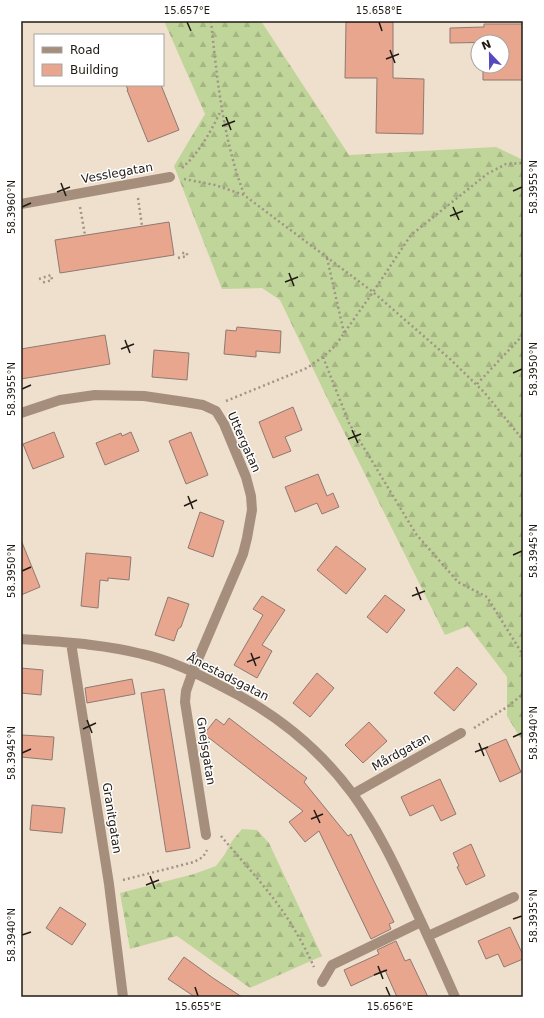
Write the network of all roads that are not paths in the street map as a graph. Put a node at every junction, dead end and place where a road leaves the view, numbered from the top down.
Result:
1 (170, 177) road end
2 (21, 204) edge
3 (21, 413) edge
4 (21, 639) edge
5 (71, 643) junction
6 (193, 671) junction
7 (461, 733) road end
8 (353, 794) junction
9 (206, 835) road end
10 (514, 897) dead end
11 (422, 922) junction
12 (428, 936) junction
13 (322, 982) road end
14 (123, 997) edge
15 (455, 997) edge

1 - 2 street, Vesslegatan
3 - 6 street, Uttergatan
4 - 5 street, Ånestadsgatan
5 - 6 street, Ånestadsgatan
5 - 14 street, Granitgatan
6 - 8 street, Ånestadsgatan
6 - 9 street, Gnejsgatan
7 - 8 street, Mårdgatan
8 - 11 street, Ånestadsgatan
10 - 12 street
11 - 12 street, Ånestadsgatan
11 - 13 street
12 - 15 street, Ånestadsgatan

